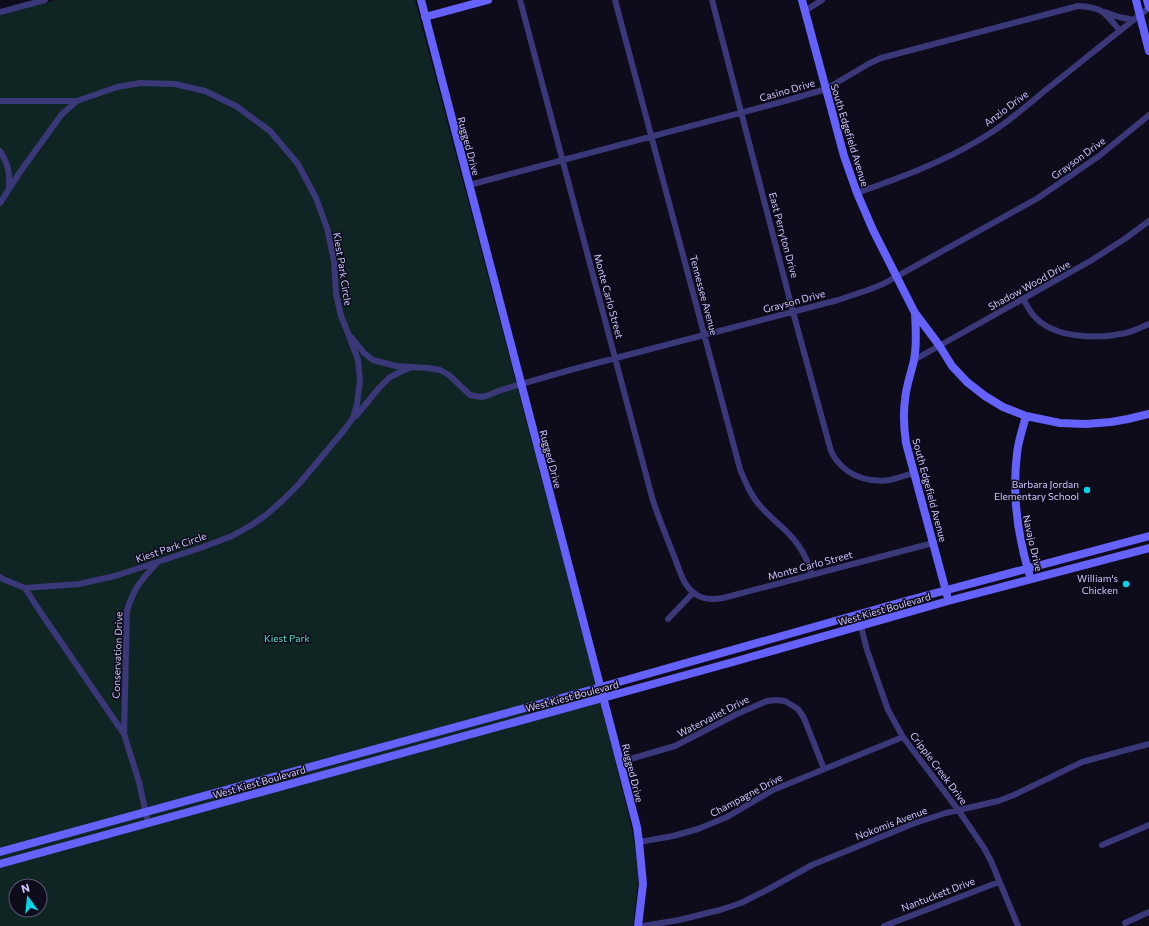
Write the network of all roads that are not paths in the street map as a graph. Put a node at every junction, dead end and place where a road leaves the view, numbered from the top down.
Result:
1 (45, 0) edge
2 (421, 0) edge
3 (488, 0) edge
4 (520, 0) edge
5 (615, 0) edge
6 (712, 0) edge
7 (802, 0) edge
8 (822, 0) edge
9 (1136, 0) edge
10 (1147, 0) edge
11 (1149, 8) edge
12 (805, 11) junction
13 (0, 12) edge
14 (1104, 12) junction
15 (425, 17) junction
16 (1137, 18) junction
17 (1120, 30) junction
18 (1149, 51) edge
19 (826, 89) junction
20 (0, 101) edge
21 (77, 101) junction
22 (742, 113) junction
23 (1149, 115) edge
24 (652, 137) junction
25 (0, 151) edge
26 (563, 160) junction
27 (469, 185) junction
28 (9, 189) junction
29 (857, 193) junction
30 (0, 203) edge
31 (1149, 221) edge
32 (896, 276) junction
33 (1023, 299) junction
34 (793, 312) junction
35 (915, 313) junction
36 (1149, 324) edge
37 (348, 333) junction
38 (704, 335) junction
39 (939, 345) junction
40 (615, 359) junction
41 (914, 360) junction
42 (411, 368) junction
43 (521, 384) junction
44 (1149, 414) edge
45 (1026, 416) junction
46 (353, 418) junction
47 (914, 473) junction
48 (1149, 536) edge
49 (933, 543) junction
50 (1149, 548) edge
51 (1089, 552) junction
52 (157, 562) junction
53 (1092, 563) junction
54 (1028, 568) junction
55 (812, 575) junction
56 (0, 577) edge
57 (1031, 579) junction
58 (25, 588) junction
59 (946, 590) junction
60 (693, 593) junction
61 (948, 601) junction
62 (858, 615) junction
63 (668, 619) dead end
64 (860, 626) junction
65 (730, 651) junction
66 (733, 662) junction
67 (600, 688) junction
68 (603, 697) junction
69 (124, 734) junction
70 (903, 737) junction
71 (1149, 744) edge
72 (620, 762) junction
73 (824, 769) junction
74 (959, 811) junction
75 (145, 812) junction
76 (148, 823) junction
77 (1149, 825) edge
78 (639, 842) junction
79 (1102, 845) dead end
80 (0, 852) edge
81 (0, 864) edge
82 (999, 882) junction
83 (1149, 912) edge
84 (1125, 923) dead end
85 (638, 926) edge
86 (643, 926) edge
87 (884, 926) edge
88 (1018, 926) edge

1 - 13 street
2 - 15 main road, Rugged Drive
3 - 15 main road
4 - 26 street, Monte Carlo Street
5 - 24 street, Tennessee Avenue
6 - 22 street, East Perryton Drive
7 - 12 main road, South Edgefield Avenue
8 - 12 street
9 - 16 main road
10 - 11 main road
11 - 16 street, Anzio Drive
12 - 19 main road, South Edgefield Avenue
14 - 16 street, Casino Drive
14 - 17 street
14 - 19 street, Casino Drive
15 - 27 main road, Rugged Drive
16 - 17 street, Anzio Drive
16 - 18 main road
17 - 29 street, Anzio Drive
19 - 22 street, Casino Drive
19 - 29 main road, South Edgefield Avenue
20 - 21 street
21 - 28 street, Kiest Park Circle
21 - 37 street, Kiest Park Circle
22 - 24 street, Casino Drive
22 - 34 street, East Perryton Drive
23 - 32 street, Grayson Drive
24 - 26 street, Casino Drive
24 - 38 street, Tennessee Avenue
25 - 28 street
26 - 27 street, Casino Drive
26 - 40 street, Monte Carlo Street
27 - 43 main road, Rugged Drive
28 - 30 street, Kiest Park Circle
29 - 32 main road, South Edgefield Avenue
31 - 33 street, Shadow Wood Drive
32 - 34 street, Grayson Drive
32 - 35 main road, South Edgefield Avenue
33 - 36 street
33 - 39 street, Shadow Wood Drive
34 - 38 street, Grayson Drive
34 - 47 street, East Perryton Drive
35 - 39 main road, South Edgefield Avenue
35 - 41 main road, South Edgefield Avenue
37 - 42 street, Grayson Drive
37 - 46 street, Kiest Park Circle
38 - 40 street, Grayson Drive
38 - 55 street, Tennessee Avenue
39 - 41 street, Shadow Wood Drive
39 - 45 main road, South Edgefield Avenue
40 - 43 street, Grayson Drive
40 - 60 street, Monte Carlo Street
41 - 47 main road, South Edgefield Avenue
42 - 43 street, Grayson Drive
42 - 46 street, Grayson Drive
43 - 67 main road, Rugged Drive
44 - 45 main road, South Edgefield Avenue
45 - 54 main road, Navajo Drive
46 - 52 street, Kiest Park Circle
47 - 49 main road, South Edgefield Avenue
48 - 51 main road, West Kiest Boulevard
49 - 55 street, Monte Carlo Street
49 - 59 main road, South Edgefield Avenue
50 - 53 main road, West Kiest Boulevard
51 - 53 main road
51 - 54 main road, West Kiest Boulevard
52 - 58 street, Kiest Park Circle
52 - 69 street, Conservation Drive
53 - 57 main road, West Kiest Boulevard
54 - 57 main road, Navajo Drive
54 - 59 main road, West Kiest Boulevard
55 - 60 street, Monte Carlo Street
56 - 58 street, Kiest Park Circle
57 - 61 main road, West Kiest Boulevard
58 - 69 street, Conservation Drive
59 - 61 main road, South Edgefield Avenue
59 - 62 main road, West Kiest Boulevard
60 - 63 street
61 - 64 main road, West Kiest Boulevard
62 - 64 street, Cripple Creek Drive
62 - 65 main road, West Kiest Boulevard
64 - 66 main road, West Kiest Boulevard
64 - 70 street, Cripple Creek Drive
65 - 66 main road
65 - 67 main road, West Kiest Boulevard
66 - 68 main road, West Kiest Boulevard
67 - 68 main road, Rugged Drive
67 - 75 main road, West Kiest Boulevard
68 - 72 main road, Rugged Drive
68 - 76 main road, West Kiest Boulevard
69 - 75 street, Conservation Drive
70 - 73 street, Champagne Drive
70 - 74 street, Cripple Creek Drive
71 - 74 street, Nokomis Avenue
72 - 73 street, Watervaliet Drive
72 - 78 main road, Rugged Drive
73 - 78 street, Champagne Drive
74 - 82 street, Cripple Creek Drive
74 - 86 street, Nokomis Avenue
75 - 76 street, Conservation Drive
75 - 80 main road, West Kiest Boulevard
76 - 81 main road, West Kiest Boulevard
77 - 79 street
78 - 85 main road, Rugged Drive
82 - 87 street, Nantuckett Drive
82 - 88 street, Cripple Creek Drive
83 - 84 street

